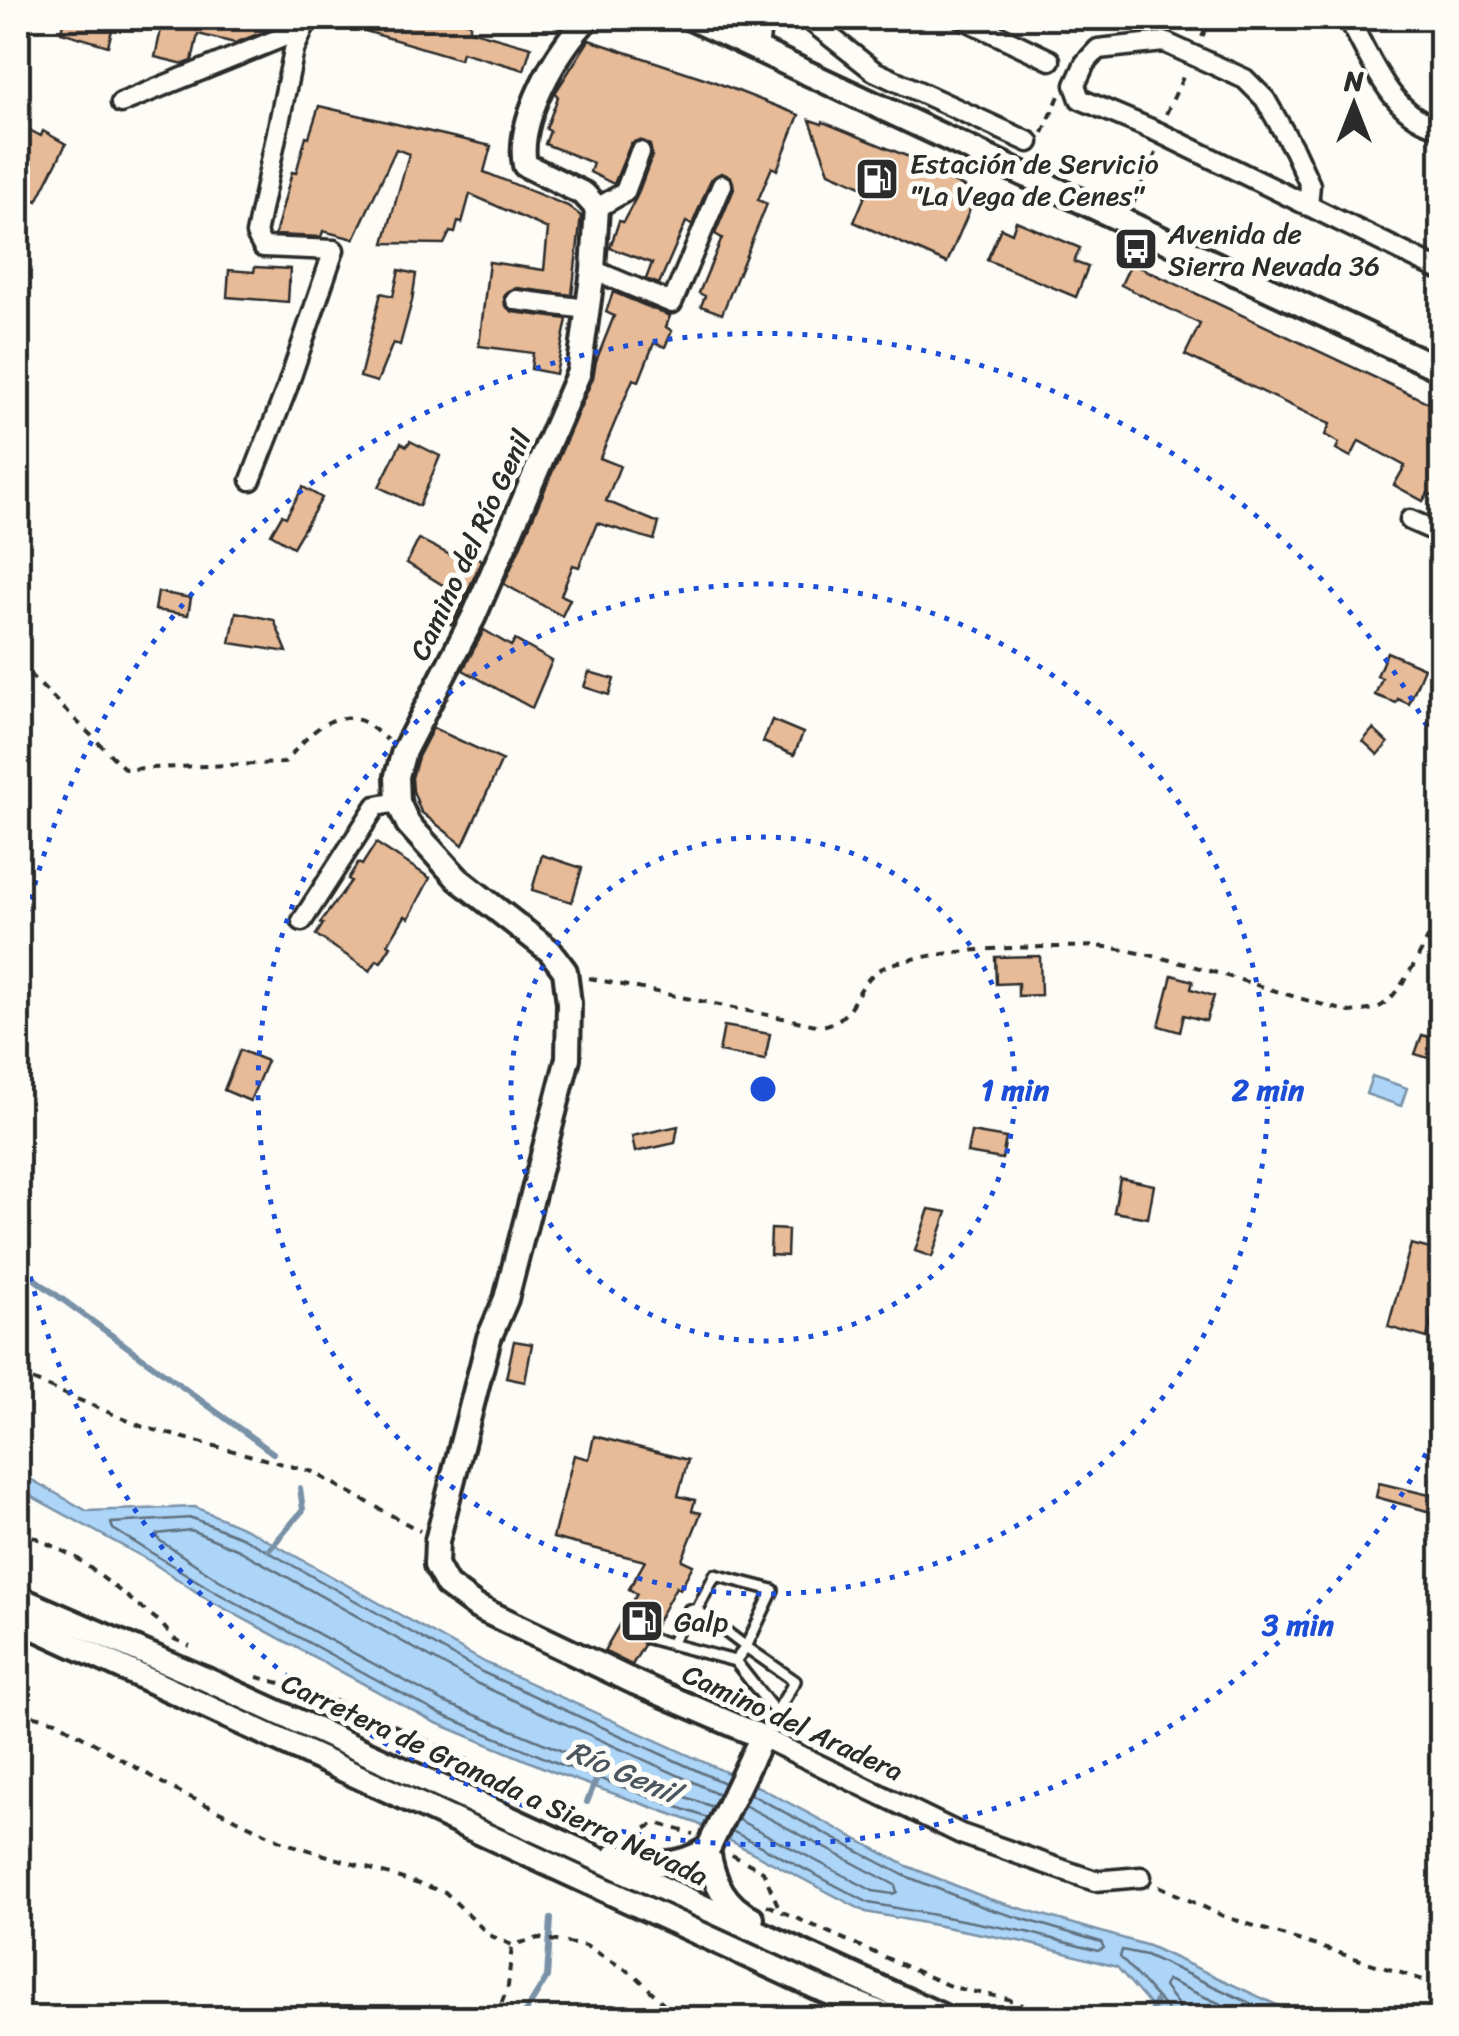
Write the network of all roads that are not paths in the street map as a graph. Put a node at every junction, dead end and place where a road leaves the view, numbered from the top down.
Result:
1 (588, 18) edge
2 (694, 18) edge
3 (762, 18) edge
4 (807, 18) edge
5 (962, 18) edge
6 (1348, 18) edge
7 (306, 23) edge
8 (568, 28) edge
9 (758, 49) junction
10 (1050, 60) dead end
11 (120, 103) dead end
12 (1442, 127) edge
13 (1034, 142) road end
14 (640, 152) dead end
15 (722, 185) dead end
16 (1308, 206) junction
17 (597, 208) junction
18 (593, 270) junction
19 (1442, 271) edge
20 (516, 300) dead end
21 (587, 309) junction
22 (1442, 370) edge
23 (250, 480) dead end
24 (1410, 520) dead end
25 (1442, 534) edge
26 (398, 802) junction
27 (302, 921) dead end
28 (18, 1598) edge
29 (697, 1610) junction
30 (18, 1620) edge
31 (648, 1638) dead end
32 (671, 1644) junction
33 (746, 1648) junction
34 (735, 1661) junction
35 (776, 1713) junction
36 (762, 1737) junction
37 (443, 1818) junction
38 (573, 1848) junction
39 (707, 1853) junction
40 (1141, 1877) road end
41 (682, 1898) junction
42 (872, 1985) junction
43 (816, 1987) junction
44 (893, 2018) edge
45 (946, 2018) edge

1 - 8 street
2 - 9 street
3 - 9 street
4 - 13 street
5 - 10 street
6 - 12 street
7 - 11 street
7 - 23 street
8 - 17 street
9 - 22 street
14 - 17 street
15 - 18 street
16 - 16 street
16 - 19 street
17 - 18 street, Camino del Río Genil
18 - 21 street, Camino del Río Genil
20 - 21 street
21 - 26 street, Camino del Río Genil
24 - 25 street
26 - 27 street
26 - 36 street, Camino del Aradera
28 - 38 street, Carretera de Granada a Sierra Nevada
29 - 32 lane
29 - 33 lane
29 - 33 lane
30 - 37 street, Carretera de Granada a Sierra Nevada
31 - 32 lane
32 - 34 lane
33 - 34 lane
33 - 35 lane
34 - 35 lane
35 - 36 lane
36 - 39 street, bridge
36 - 40 street, Camino del Aradera
37 - 41 street
37 - 43 street, Carretera de Granada a Sierra Nevada
38 - 39 street
38 - 41 street, Carretera de Granada a Sierra Nevada
39 - 41 street
39 - 42 street
41 - 42 street, Carretera de Granada a Sierra Nevada
41 - 43 street
42 - 45 street, Carretera de Granada a Sierra Nevada
43 - 44 street, Carretera de Granada a Sierra Nevada

